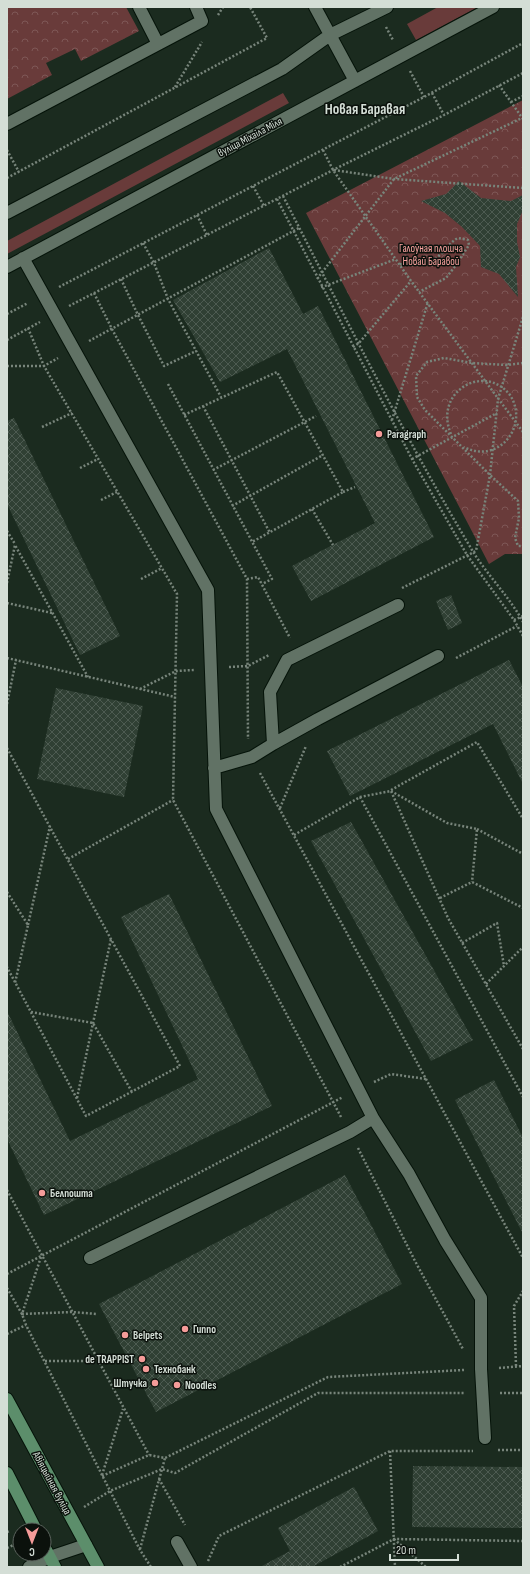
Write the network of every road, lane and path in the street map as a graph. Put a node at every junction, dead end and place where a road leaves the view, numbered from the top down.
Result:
1 (139, 7) edge
2 (196, 7) edge
3 (223, 7) edge
4 (250, 7) edge
5 (315, 7) edge
6 (387, 7) edge
7 (494, 7) edge
8 (215, 20) dead end
9 (330, 35) junction
10 (203, 40) dead end
11 (523, 43) edge
12 (158, 44) junction
13 (523, 73) edge
14 (355, 81) junction
15 (499, 86) junction
16 (175, 87) junction
17 (432, 93) junction
18 (523, 96) edge
19 (511, 102) junction
20 (444, 115) junction
21 (523, 119) edge
22 (7, 124) edge
23 (7, 150) edge
24 (323, 150) junction
25 (333, 170) junction
26 (19, 172) junction
27 (7, 178) edge
28 (394, 179) junction
29 (253, 186) junction
30 (523, 188) edge
31 (283, 196) junction
32 (277, 199) junction
33 (264, 206) junction
34 (7, 212) edge
35 (197, 215) junction
36 (366, 216) junction
37 (299, 228) junction
38 (293, 231) junction
39 (207, 235) junction
40 (144, 243) junction
41 (23, 258) junction
42 (396, 259) junction
43 (154, 263) junction
44 (400, 264) junction
45 (7, 266) edge
46 (322, 273) junction
47 (121, 279) junction
48 (317, 279) junction
49 (411, 281) junction
50 (328, 285) junction
51 (321, 287) junction
52 (419, 292) junction
53 (94, 293) junction
54 (44, 294) junction
55 (168, 299) junction
56 (428, 302) junction
57 (7, 314) edge
58 (55, 314) junction
59 (138, 315) junction
60 (523, 318) edge
61 (112, 329) junction
62 (7, 340) edge
63 (359, 343) junction
64 (353, 347) junction
65 (74, 349) junction
66 (196, 351) junction
67 (472, 363) junction
68 (523, 363) edge
69 (509, 365) junction
70 (7, 366) edge
71 (485, 381) junction
72 (168, 384) dead end
73 (502, 387) junction
74 (221, 397) junction
75 (498, 399) junction
76 (203, 406) junction
77 (395, 411) junction
78 (72, 413) dead end
79 (497, 413) junction
80 (184, 415) junction
81 (316, 416) dead end
82 (392, 420) junction
83 (304, 422) junction
84 (517, 424) junction
85 (42, 426) dead end
86 (523, 432) edge
87 (452, 437) junction
88 (460, 445) junction
89 (493, 451) junction
90 (323, 455) junction
91 (418, 456) junction
92 (98, 459) dead end
93 (232, 459) junction
94 (412, 459) junction
95 (80, 468) dead end
96 (213, 470) junction
97 (490, 475) junction
98 (356, 486) dead end
99 (117, 492) dead end
100 (343, 492) junction
101 (251, 495) junction
102 (101, 500) dead end
103 (232, 506) junction
104 (312, 509) junction
105 (7, 531) edge
106 (270, 532) junction
107 (252, 542) junction
108 (15, 545) junction
109 (333, 545) dead end
110 (523, 546) edge
111 (476, 551) dead end
112 (162, 568) dead end
113 (141, 579) dead end
114 (247, 579) junction
115 (7, 583) edge
116 (262, 584) junction
117 (7, 603) edge
118 (398, 605) dead end
119 (53, 613) junction
120 (522, 616) edge
121 (514, 620) junction
122 (523, 622) edge
123 (523, 636) edge
124 (293, 644) dead end
125 (438, 656) dead end
126 (7, 658) edge
127 (16, 660) junction
128 (88, 677) junction
129 (175, 697) dead end
130 (7, 704) edge
131 (273, 744) junction
132 (306, 746) dead end
133 (7, 748) edge
134 (252, 757) junction
135 (214, 768) junction
136 (391, 791) junction
137 (360, 797) junction
138 (174, 800) dead end
139 (279, 808) junction
140 (523, 819) edge
141 (50, 826) junction
142 (477, 829) junction
143 (294, 835) junction
144 (523, 854) edge
145 (68, 859) junction
146 (472, 882) junction
147 (7, 892) edge
148 (440, 898) junction
149 (523, 908) edge
150 (28, 924) junction
151 (111, 938) junction
152 (462, 943) junction
153 (523, 947) edge
154 (504, 966) junction
155 (7, 967) edge
156 (15, 983) junction
157 (486, 984) junction
158 (31, 1012) junction
159 (93, 1023) junction
160 (523, 1049) edge
161 (426, 1079) junction
162 (358, 1089) junction
163 (132, 1092) junction
164 (77, 1098) junction
165 (523, 1098) edge
166 (373, 1118) junction
167 (7, 1190) edge
168 (42, 1256) junction
169 (90, 1258) dead end
170 (523, 1258) edge
171 (7, 1274) edge
172 (7, 1288) edge
173 (523, 1291) edge
174 (72, 1312) junction
175 (22, 1314) junction
176 (97, 1314) dead end
177 (26, 1325) junction
178 (7, 1334) edge
179 (45, 1361) junction
180 (99, 1361) junction
181 (516, 1366) junction
182 (523, 1366) edge
183 (481, 1369) junction
184 (482, 1393) junction
185 (523, 1393) edge
186 (7, 1398) edge
187 (123, 1409) junction
188 (484, 1438) dead end
189 (476, 1450) dead end
190 (492, 1450) dead end
191 (523, 1450) edge
192 (390, 1451) junction
193 (149, 1455) junction
194 (165, 1458) junction
195 (162, 1468) junction
196 (7, 1473) edge
197 (102, 1476) junction
198 (159, 1479) junction
199 (110, 1491) junction
200 (69, 1515) junction
201 (32, 1522) edge
202 (187, 1530) dead end
203 (394, 1539) junction
204 (523, 1541) edge
205 (178, 1542) dead end
206 (86, 1545) junction
207 (140, 1550) junction
208 (53, 1562) edge
209 (29, 1567) edge
210 (98, 1567) edge
211 (151, 1567) edge
212 (191, 1567) edge
213 (205, 1567) edge
214 (340, 1567) edge
215 (395, 1567) edge
216 (426, 1567) edge

1 - 12 street
2 - 12 street
3 - 8 path
4 - 16 path
5 - 9 street
6 - 9 street
7 - 14 street, вуліца Міхаіла Міля
9 - 14 street
9 - 34 street
10 - 16 path
11 - 17 path
12 - 22 street
13 - 15 path
14 - 41 street, вуліца Міхаіла Міля
15 - 19 path
15 - 20 path
16 - 26 path
17 - 20 path
17 - 24 path
18 - 19 path
19 - 21 path
20 - 25 path
21 - 28 path
23 - 26 path
24 - 25 path
24 - 29 path
25 - 28 path
25 - 31 path
25 - 36 path
26 - 27 path
28 - 30 path
28 - 36 path
29 - 33 path
29 - 35 path
31 - 32 path
31 - 37 path
32 - 33 path
32 - 38 path
33 - 39 path
35 - 39 path
35 - 40 path
36 - 42 path
36 - 46 path
37 - 38 path
37 - 46 path
38 - 48 path
38 - 55 path
39 - 43 path
40 - 43 path
40 - 54 path
41 - 45 street, вуліца Міхаіла Міля
41 - 54 street
42 - 44 path
42 - 50 path
43 - 47 path
43 - 55 path
44 - 49 path
44 - 52 path
46 - 48 path
46 - 50 path
47 - 53 path
47 - 59 path
48 - 51 path
49 - 52 path
49 - 63 path
50 - 51 path
50 - 63 path
51 - 64 path
52 - 56 path
53 - 58 path
53 - 61 path
54 - 57 path
54 - 58 street
55 - 59 path
55 - 66 path
56 - 67 path
56 - 77 path
58 - 62 path
58 - 65 street
59 - 61 path
59 - 66 path
60 - 69 path
61 - 65 path
61 - 114 path
63 - 64 path
63 - 77 path
64 - 82 path
65 - 70 path
65 - 135 street
66 - 74 path
67 - 69 path
67 - 71 path
67 - 87 path
68 - 69 path
69 - 73 path
71 - 73 path
71 - 75 path
71 - 87 path
72 - 80 path
73 - 75 path
73 - 84 path
74 - 76 path
74 - 83 path
75 - 79 path
75 - 84 path
76 - 80 path
76 - 93 path
77 - 82 path
77 - 91 path
78 - 85 path
79 - 87 path
79 - 89 path
80 - 96 path
81 - 83 path
82 - 94 path
83 - 90 path
83 - 93 path
84 - 86 path
84 - 89 path
87 - 88 path
87 - 91 path
88 - 89 path
88 - 97 path
89 - 97 path
90 - 100 path
90 - 101 path
91 - 94 path
91 - 120 path
92 - 95 path
93 - 96 path
93 - 101 path
94 - 121 path
96 - 103 path
97 - 110 path
97 - 111 path
98 - 100 path
99 - 102 path
100 - 104 path
101 - 103 path
101 - 106 path
103 - 107 path
104 - 106 path
104 - 109 path
105 - 108 path
106 - 107 path
107 - 116 path
108 - 115 path
108 - 119 path
112 - 113 path
114 - 116 path
114 - 134 path
116 - 124 path
117 - 119 path
118 - 131 street
119 - 128 path
120 - 121 path
120 - 122 path
121 - 123 path
125 - 131 street
126 - 127 path
127 - 128 path
127 - 130 path
128 - 129 path
131 - 134 street
132 - 139 path
133 - 141 path
134 - 135 street
134 - 139 path
135 - 162 street
136 - 137 path
136 - 140 path
136 - 142 path
136 - 148 path
137 - 143 path
137 - 165 path
138 - 145 path
139 - 143 path
141 - 145 path
141 - 150 path
142 - 144 path
142 - 146 path
143 - 161 path
145 - 151 path
146 - 148 path
146 - 149 path
147 - 150 path
148 - 152 path
150 - 156 path
151 - 159 path
151 - 163 path
152 - 154 path
152 - 157 path
153 - 154 path
154 - 157 path
155 - 156 path
156 - 158 path
157 - 160 path
158 - 159 path
158 - 164 path
159 - 163 path
159 - 164 path
161 - 162 path
161 - 170 path
162 - 166 street
162 - 168 path
163 - 164 path
166 - 169 street
166 - 183 street
167 - 168 path
168 - 171 path
168 - 174 path
168 - 175 path
172 - 175 path
173 - 181 path
174 - 175 path
174 - 176 path
174 - 180 path
175 - 177 path
177 - 178 path
177 - 179 path
179 - 180 path
179 - 197 path
180 - 187 path
181 - 182 path
181 - 183 path
183 - 184 street
183 - 194 path
184 - 185 path
184 - 188 street
184 - 195 path
186 - 200 main road, Авіяцыйная вуліца
187 - 193 path
187 - 197 path
189 - 192 path
190 - 191 path
192 - 203 path
192 - 213 path
193 - 194 path
193 - 197 path
194 - 195 path
195 - 198 path
195 - 199 path
196 - 201 main road
197 - 199 path
198 - 202 path
198 - 207 path
199 - 200 path
199 - 207 path
200 - 206 main road, Авіяцыйная вуліца
203 - 204 path
203 - 214 path
203 - 215 path
203 - 216 path
205 - 212 street
206 - 208 street
206 - 210 main road, Авіяцыйная вуліца
207 - 211 path
208 - 209 street

